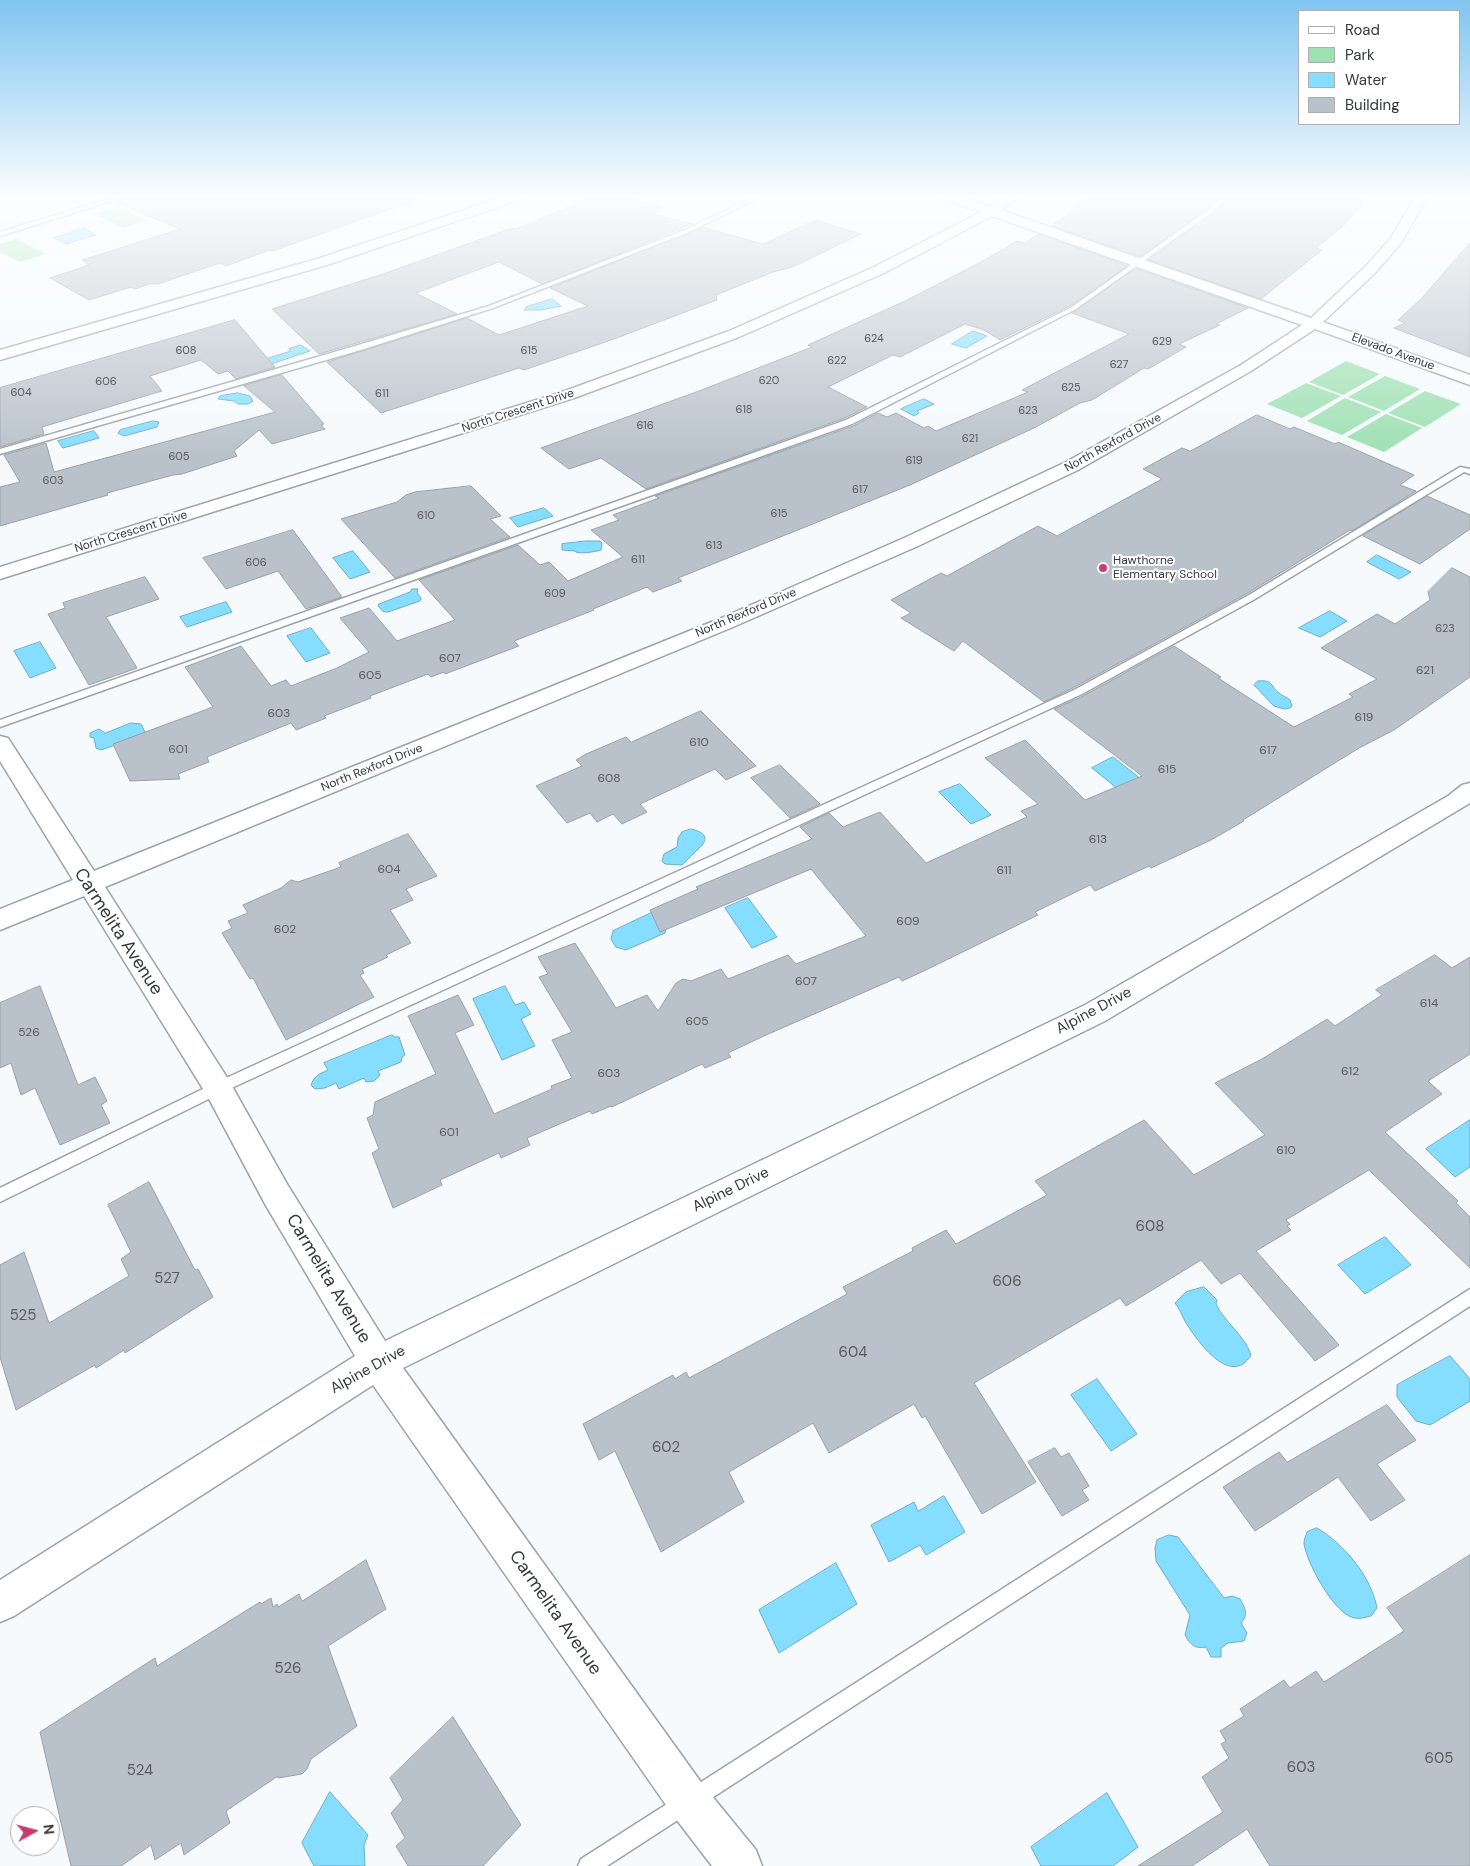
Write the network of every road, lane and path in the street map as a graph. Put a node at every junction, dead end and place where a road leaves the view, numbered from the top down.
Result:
1 (250, 283) edge
2 (553, 283) edge
3 (850, 283) edge
4 (1110, 283) edge
5 (1199, 283) edge
6 (1356, 283) edge
7 (1313, 324) junction
8 (0, 355) edge
9 (1470, 380) edge
10 (0, 452) edge
11 (1470, 472) edge
12 (0, 574) edge
13 (0, 724) edge
14 (0, 743) edge
15 (1470, 791) edge
16 (88, 885) junction
17 (0, 920) edge
18 (218, 1088) junction
19 (0, 1194) edge
20 (1470, 1297) edge
21 (378, 1362) junction
22 (0, 1602) edge
23 (688, 1800) junction
24 (588, 1866) edge
25 (740, 1866) edge

1 - 8 street
2 - 10 lane
3 - 12 street, North Crescent Drive
4 - 13 lane
5 - 7 street, Elevado Avenue
6 - 7 street, North Rexford Drive
7 - 9 street, Elevado Avenue
7 - 16 street, North Rexford Drive
11 - 18 lane
14 - 16 street, Carmelita Avenue
15 - 21 street, Alpine Drive
16 - 17 street, North Rexford Drive
16 - 18 street, Carmelita Avenue
18 - 19 lane
18 - 21 street, Carmelita Avenue
20 - 23 lane
21 - 22 street, Alpine Drive
21 - 23 street, Carmelita Avenue
23 - 24 lane
23 - 25 street, Carmelita Avenue

